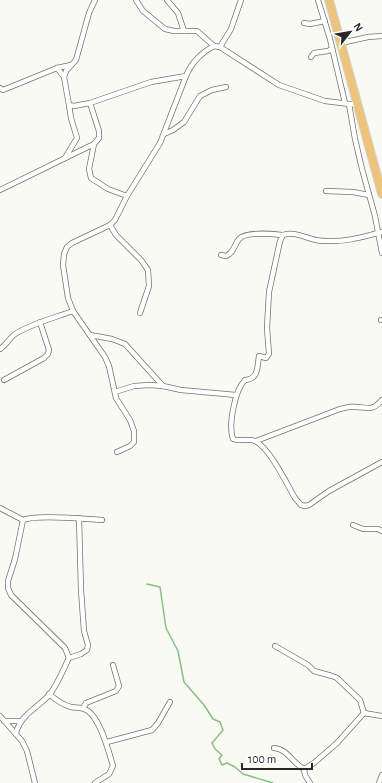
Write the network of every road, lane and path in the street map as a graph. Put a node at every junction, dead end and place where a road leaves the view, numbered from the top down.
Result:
1 (95, 0) edge
2 (136, 0) edge
3 (167, 0) edge
4 (241, 0) edge
5 (318, 0) edge
6 (329, 0) edge
7 (325, 21) junction
8 (304, 24) dead end
9 (184, 31) junction
10 (382, 36) edge
11 (341, 43) junction
12 (214, 46) junction
13 (220, 47) junction
14 (332, 49) junction
15 (311, 57) dead end
16 (73, 65) junction
17 (57, 68) junction
18 (186, 76) junction
19 (64, 77) junction
20 (226, 87) dead end
21 (1, 90) edge
22 (90, 103) junction
23 (347, 104) junction
24 (69, 105) junction
25 (358, 105) junction
26 (164, 134) junction
27 (94, 144) junction
28 (65, 158) junction
29 (0, 190) edge
30 (326, 191) dead end
31 (382, 194) edge
32 (369, 195) junction
33 (126, 196) junction
34 (110, 225) junction
35 (380, 233) edge
36 (283, 235) junction
37 (382, 253) edge
38 (221, 255) dead end
39 (73, 311) junction
40 (140, 313) dead end
41 (40, 322) junction
42 (90, 335) junction
43 (0, 349) edge
44 (4, 380) dead end
45 (163, 386) junction
46 (115, 392) junction
47 (236, 395) junction
48 (382, 400) edge
49 (256, 441) junction
50 (118, 452) dead end
51 (382, 460) edge
52 (349, 476) dead end
53 (0, 508) edge
54 (79, 518) junction
55 (23, 520) junction
56 (102, 520) dead end
57 (353, 525) dead end
58 (382, 531) edge
59 (275, 646) dead end
60 (69, 658) junction
61 (113, 665) dead end
62 (49, 694) junction
63 (170, 702) dead end
64 (83, 708) junction
65 (364, 713) junction
66 (0, 716) edge
67 (382, 716) edge
68 (4, 721) junction
69 (20, 721) junction
70 (16, 733) junction
71 (107, 742) junction
72 (274, 748) dead end
73 (304, 769) junction
74 (382, 775) edge
75 (35, 783) edge
76 (95, 783) edge
77 (310, 783) edge
78 (379, 783) edge

1 - 16 street
2 - 9 street
3 - 9 street
4 - 13 street
5 - 7 street
6 - 11 highway
7 - 8 street
7 - 14 street
9 - 12 street
10 - 11 street
11 - 25 highway
12 - 13 street
12 - 18 street
13 - 23 street
14 - 15 street
14 - 23 street
16 - 17 street
16 - 19 street
17 - 19 street
17 - 21 street
18 - 22 street
18 - 26 street
19 - 24 street
20 - 26 street
22 - 24 street
22 - 27 street
23 - 25 street
23 - 32 street
24 - 28 street
25 - 31 highway
26 - 33 street
27 - 28 street
27 - 33 street
28 - 29 street
30 - 32 street
32 - 35 street
33 - 34 street
34 - 39 street
34 - 40 street
35 - 36 street
35 - 37 street
36 - 38 street
36 - 47 street
39 - 41 street
39 - 42 street
41 - 43 street
41 - 44 street
42 - 45 street
42 - 46 street
45 - 46 street
45 - 47 street
46 - 50 street
47 - 49 street
48 - 49 street
49 - 51 street
51 - 52 street
53 - 55 street
54 - 55 street
54 - 56 street
54 - 60 street
55 - 60 street
57 - 58 street
59 - 65 street
60 - 62 street
61 - 64 street
62 - 64 street
62 - 69 street
63 - 71 street
64 - 71 street
65 - 67 street
65 - 73 street
66 - 68 street
68 - 69 street
68 - 70 street
69 - 70 street
70 - 75 street
71 - 76 street
72 - 73 street
73 - 77 street
74 - 78 street

